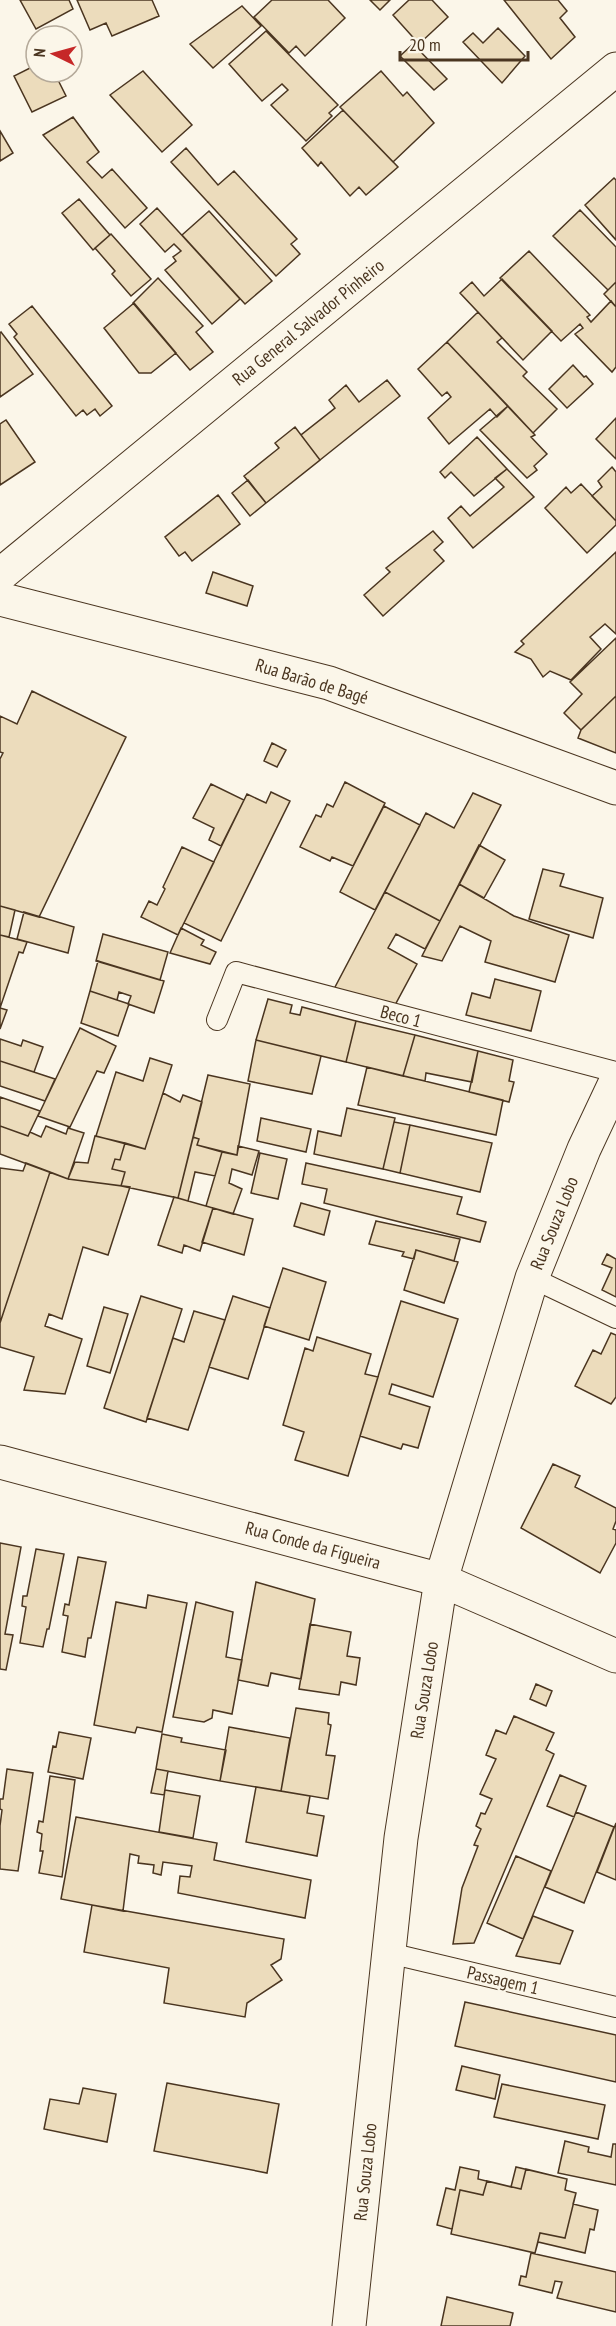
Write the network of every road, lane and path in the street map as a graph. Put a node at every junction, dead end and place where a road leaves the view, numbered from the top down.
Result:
1 (616, 69) edge
2 (0, 575) edge
3 (0, 599) edge
4 (616, 789) edge
5 (217, 1020) dead end
6 (616, 1072) edge
7 (616, 1081) edge
8 (532, 1278) junction
9 (616, 1318) edge
10 (0, 1462) edge
11 (441, 1580) junction
12 (616, 1656) edge
13 (389, 1953) junction
14 (616, 2007) edge
15 (349, 2326) edge

1 - 2 street, Rua General Salvador Pinheiro
3 - 4 street, Rua Barão de Bagé
5 - 6 lane, Beco 1
7 - 8 street, Rua Souza Lobo
8 - 9 lane
8 - 11 street, Rua Souza Lobo
10 - 11 street, Rua Conde da Figueira
11 - 12 street, Rua Conde da Figueira
11 - 13 street, Rua Souza Lobo
13 - 14 lane, Passagem 1
13 - 15 street, Rua Souza Lobo

